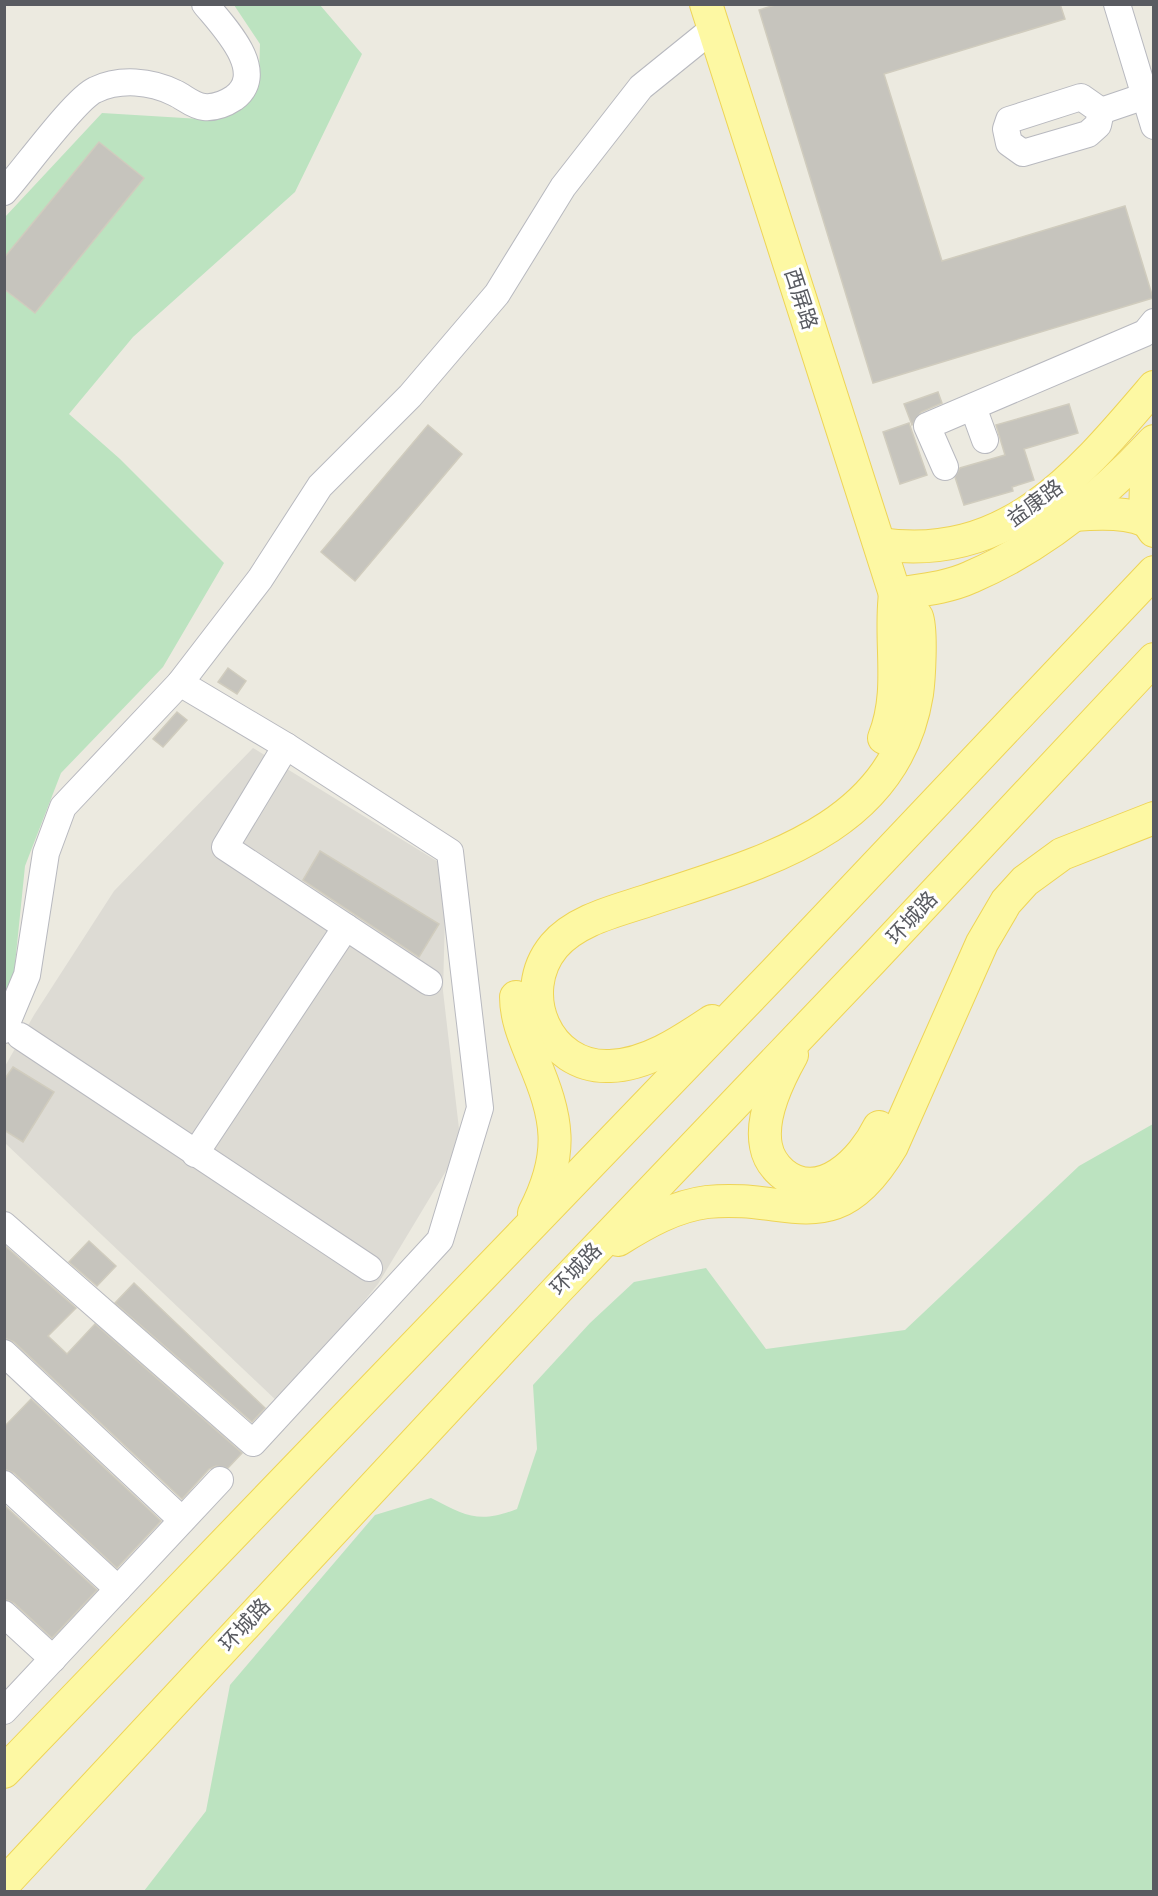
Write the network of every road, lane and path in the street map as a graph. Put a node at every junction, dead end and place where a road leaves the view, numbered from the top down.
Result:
1 (205, 4) edge
2 (1117, 4) edge
3 (710, 16) edge
4 (1149, 95) edge
5 (1101, 111) dead end
6 (1154, 126) edge
7 (4, 192) edge
8 (1154, 322) edge
9 (1154, 387) edge
10 (973, 406) junction
11 (985, 440) dead end
12 (1154, 443) edge
13 (945, 467) dead end
14 (1074, 515) junction
15 (1150, 525) edge
16 (880, 544) junction
17 (1154, 572) edge
18 (895, 594) junction
19 (1154, 659) edge
20 (180, 683) junction
21 (286, 746) junction
22 (1154, 796) edge
23 (1154, 818) edge
24 (346, 927) junction
25 (767, 981) junction
26 (429, 982) dead end
27 (807, 1028) junction
28 (12, 1033) edge
29 (195, 1154) junction
30 (4, 1226) edge
31 (518, 1240) junction
32 (369, 1268) dead end
33 (565, 1281) junction
34 (4, 1353) edge
35 (220, 1480) dead end
36 (4, 1484) edge
37 (182, 1520) junction
38 (118, 1589) junction
39 (4, 1614) edge
40 (53, 1659) junction
41 (4, 1711) edge
42 (4, 1772) edge
43 (4, 1884) edge

1 - 7 street
2 - 4 street
3 - 16 main road, 西屏路
3 - 20 street
4 - 5 street
4 - 6 street
8 - 10 street
9 - 16 main road, 益康路
10 - 11 street
10 - 13 street
12 - 14 main road, 益康路
12 - 15 main road
14 - 15 main road
14 - 18 main road, 益康路
16 - 18 main road, 西屏路
17 - 25 main road
18 - 25 main road
18 - 31 main road
19 - 27 main road, 环城路
20 - 21 street
20 - 28 street
21 - 24 street
21 - 30 street
22 - 27 main road
23 - 33 main road
24 - 26 street
24 - 29 street
25 - 31 main road
27 - 33 main road, 环城路
28 - 29 street
29 - 32 street
31 - 42 main road
33 - 43 main road, 环城路
34 - 37 street
35 - 37 street
36 - 38 street
37 - 38 street
38 - 40 street
39 - 40 street
40 - 41 street

